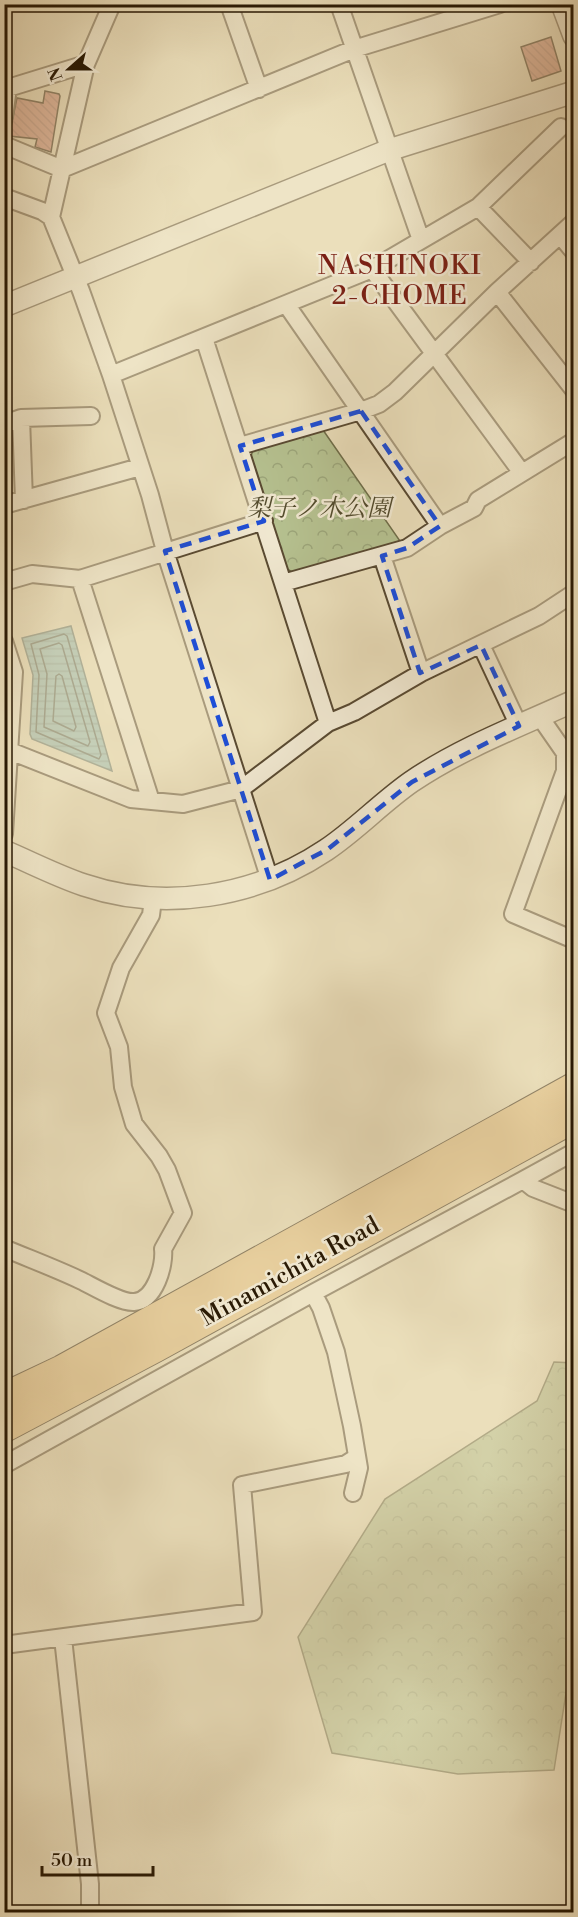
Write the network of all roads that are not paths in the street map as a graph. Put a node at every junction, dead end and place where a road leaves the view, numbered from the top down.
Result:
1 (112, 4) edge
2 (229, 4) edge
3 (339, 4) edge
4 (500, 4) edge
5 (562, 4) edge
6 (450, 11) edge
7 (573, 36) edge
8 (354, 49) junction
9 (86, 64) junction
10 (259, 89) junction
11 (573, 92) edge
12 (4, 117) edge
13 (561, 127) dead end
14 (4, 145) edge
15 (389, 150) junction
16 (62, 169) junction
17 (4, 197) edge
18 (478, 207) junction
19 (51, 217) junction
20 (573, 222) edge
21 (560, 235) junction
22 (421, 240) junction
23 (573, 252) edge
24 (531, 262) junction
25 (372, 269) junction
26 (75, 278) junction
27 (496, 292) junction
28 (286, 304) junction
29 (4, 306) edge
30 (204, 338) junction
31 (434, 352) junction
32 (111, 375) junction
33 (573, 390) edge
34 (361, 411) junction
35 (91, 416) dead end
36 (21, 418) junction
37 (4, 424) edge
38 (573, 441) edge
39 (240, 446) junction
40 (140, 467) junction
41 (522, 473) junction
42 (24, 500) junction
43 (4, 505) edge
44 (264, 521) junction
45 (440, 526) junction
46 (165, 551) junction
47 (382, 556) junction
48 (80, 579) junction
49 (4, 582) edge
50 (283, 583) junction
51 (573, 593) edge
52 (4, 641) edge
53 (482, 645) junction
54 (421, 673) junction
55 (573, 701) edge
56 (540, 717) junction
57 (328, 723) junction
58 (519, 726) junction
59 (10, 751) junction
60 (241, 789) junction
61 (151, 801) junction
62 (4, 834) edge
63 (4, 851) edge
64 (270, 880) junction
65 (153, 899) junction
66 (573, 940) edge
67 (573, 1089) edge
68 (573, 1116) edge
69 (573, 1152) edge
70 (523, 1180) junction
71 (573, 1204) edge
72 (4, 1248) edge
73 (313, 1293) junction
74 (4, 1399) edge
75 (4, 1426) edge
76 (357, 1457) junction
77 (4, 1465) edge
78 (353, 1493) dead end
79 (63, 1638) junction
80 (4, 1645) edge
81 (90, 1912) edge

1 - 9 street
2 - 10 street
3 - 8 street
4 - 6 street
5 - 7 street
6 - 8 street
8 - 10 street
8 - 15 street
9 - 12 street
9 - 16 street
10 - 16 street
11 - 15 street
13 - 18 street
14 - 16 street
15 - 22 street
15 - 26 street
16 - 19 street
17 - 19 street
18 - 22 street
18 - 24 street
19 - 26 street
20 - 21 street
21 - 23 street
21 - 24 street
22 - 25 street
24 - 27 street
25 - 28 street
25 - 31 street
26 - 29 street
26 - 32 street
27 - 31 street
27 - 33 street
28 - 30 street
28 - 34 street
30 - 32 street
30 - 39 street
31 - 34 street
31 - 41 street
32 - 40 street
34 - 39 street
34 - 45 street
35 - 36 street
36 - 37 street
36 - 42 street
38 - 41 street
39 - 44 street
40 - 42 street
40 - 46 street
41 - 45 street
42 - 43 street
44 - 46 street
44 - 50 street
45 - 47 street
46 - 48 street
46 - 60 street
47 - 50 street
47 - 54 street
48 - 49 street
48 - 61 street
50 - 57 street
51 - 53 street
52 - 59 street
53 - 54 street
53 - 58 street
54 - 57 street
55 - 56 street
56 - 58 street
56 - 66 street
57 - 60 street
58 - 64 street
59 - 61 street
59 - 62 street
60 - 61 street
60 - 64 street
63 - 65 street
64 - 65 street
65 - 72 street
67 - 74 highway, Minamichita Road
68 - 75 highway, Minamichita Road
69 - 70 street
70 - 71 street
70 - 73 street
73 - 76 street
73 - 77 street
76 - 78 street
76 - 79 street
79 - 80 street
79 - 81 street

